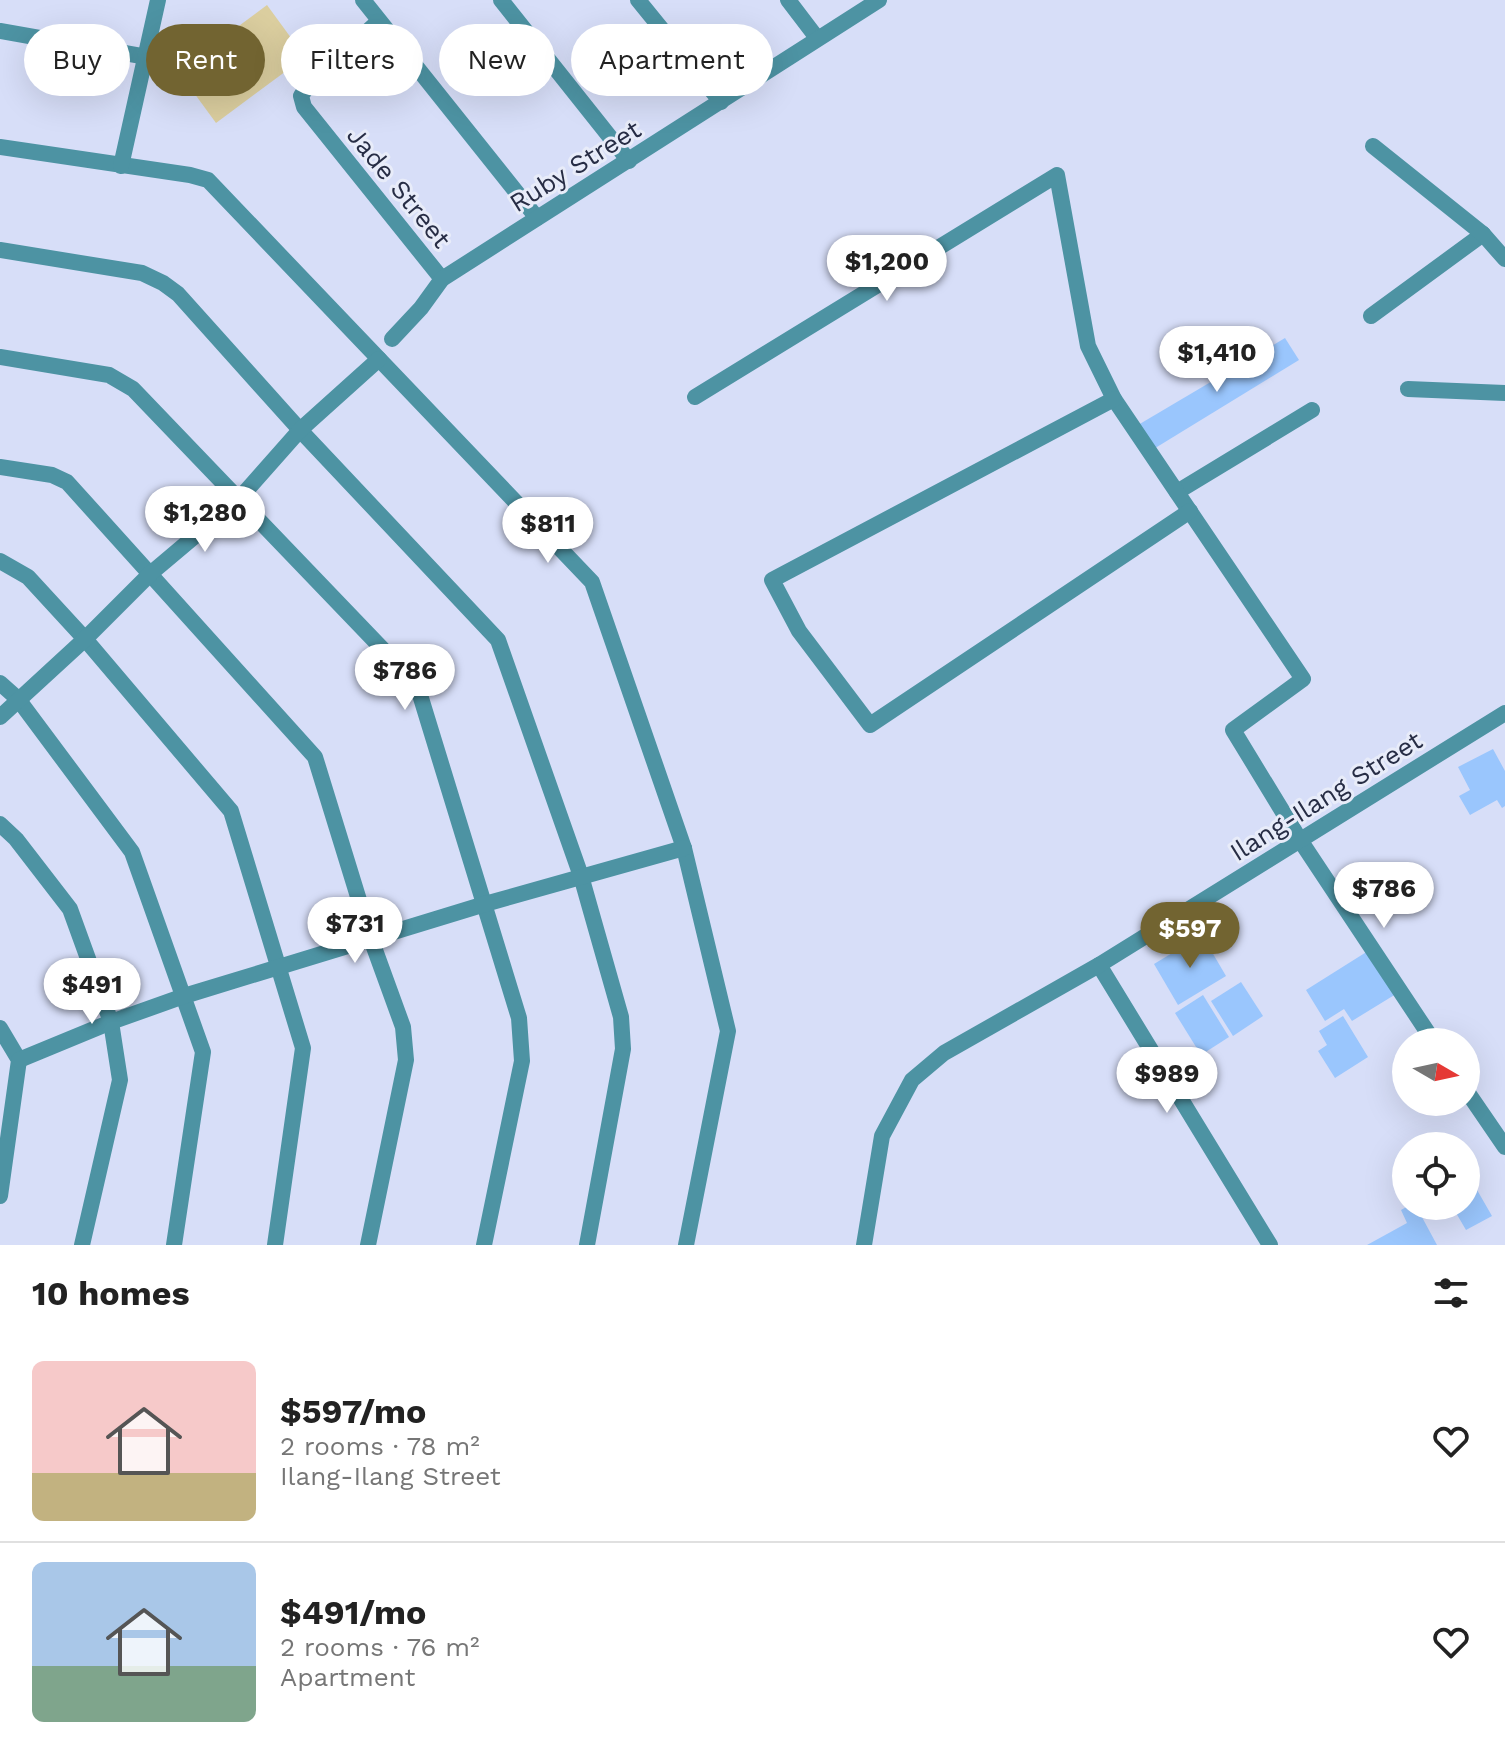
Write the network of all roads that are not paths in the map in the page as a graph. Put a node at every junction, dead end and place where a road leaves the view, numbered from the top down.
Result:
1 (158, 0) edge
2 (363, 0) edge
3 (501, 0) edge
4 (638, 0) edge
5 (788, 0) edge
6 (879, 0) edge
7 (379, 21) junction
8 (153, 24) edge
9 (0, 31) edge
10 (817, 38) junction
11 (146, 57) edge
12 (146, 61) edge
13 (721, 102) junction
14 (1373, 146) dead end
15 (0, 147) edge
16 (629, 161) junction
17 (121, 166) junction
18 (537, 218) junction
19 (1483, 234) junction
20 (0, 250) edge
21 (1505, 259) edge
22 (442, 279) junction
23 (1371, 316) dead end
24 (392, 339) dead end
25 (0, 357) edge
26 (379, 359) junction
27 (1408, 389) dead end
28 (1505, 393) edge
29 (695, 397) dead end
30 (1114, 399) junction
31 (1312, 410) dead end
32 (300, 430) junction
33 (0, 467) edge
34 (1177, 492) junction
35 (239, 499) junction
36 (1190, 511) junction
37 (0, 561) edge
38 (150, 574) junction
39 (85, 639) junction
40 (0, 683) edge
41 (18, 699) junction
42 (1505, 713) edge
43 (0, 717) edge
44 (0, 824) edge
45 (1300, 840) junction
46 (684, 848) junction
47 (581, 876) junction
48 (485, 904) junction
49 (371, 939) junction
50 (1099, 965) junction
51 (279, 966) junction
52 (184, 996) junction
53 (111, 1022) junction
54 (0, 1028) edge
55 (1425, 1028) edge
56 (19, 1060) junction
57 (1480, 1110) edge
58 (1505, 1147) edge
59 (0, 1196) edge
60 (82, 1245) edge
61 (174, 1245) edge
62 (275, 1245) edge
63 (368, 1245) edge
64 (484, 1245) edge
65 (587, 1245) edge
66 (686, 1245) edge
67 (864, 1245) edge
68 (1270, 1245) edge

1 - 8 street
2 - 7 street
3 - 16 street
4 - 13 street
5 - 10 street
6 - 10 street, Ruby Street
7 - 18 street
7 - 22 street, Jade Street
9 - 11 street
10 - 13 street, Ruby Street
12 - 17 street
13 - 16 street, Ruby Street
14 - 19 street
15 - 17 street
16 - 18 street, Ruby Street
17 - 26 street
18 - 22 street, Ruby Street
19 - 21 street
19 - 23 street
20 - 32 street
22 - 24 street, Ruby Street
25 - 35 street
26 - 32 street
26 - 46 street
27 - 28 street
29 - 30 street
30 - 34 street
30 - 36 street
31 - 34 street
32 - 35 street
32 - 47 street
33 - 38 street
34 - 36 street
35 - 38 street
35 - 48 street
36 - 45 street
37 - 39 street
38 - 39 street
38 - 49 street
39 - 41 street
39 - 51 street
40 - 41 street
41 - 43 street
41 - 52 street
42 - 45 street, Ilang-Ilang Street
44 - 53 street
45 - 50 street, Ilang-Ilang Street
45 - 55 street
46 - 47 street
46 - 66 street
47 - 48 street
47 - 65 street
48 - 49 street
48 - 64 street
49 - 51 street
49 - 63 street
50 - 67 street, Ilang-Ilang Street
50 - 68 street
51 - 52 street
51 - 62 street
52 - 53 street
52 - 61 street
53 - 56 street
53 - 60 street
54 - 56 street
56 - 59 street
57 - 58 street

